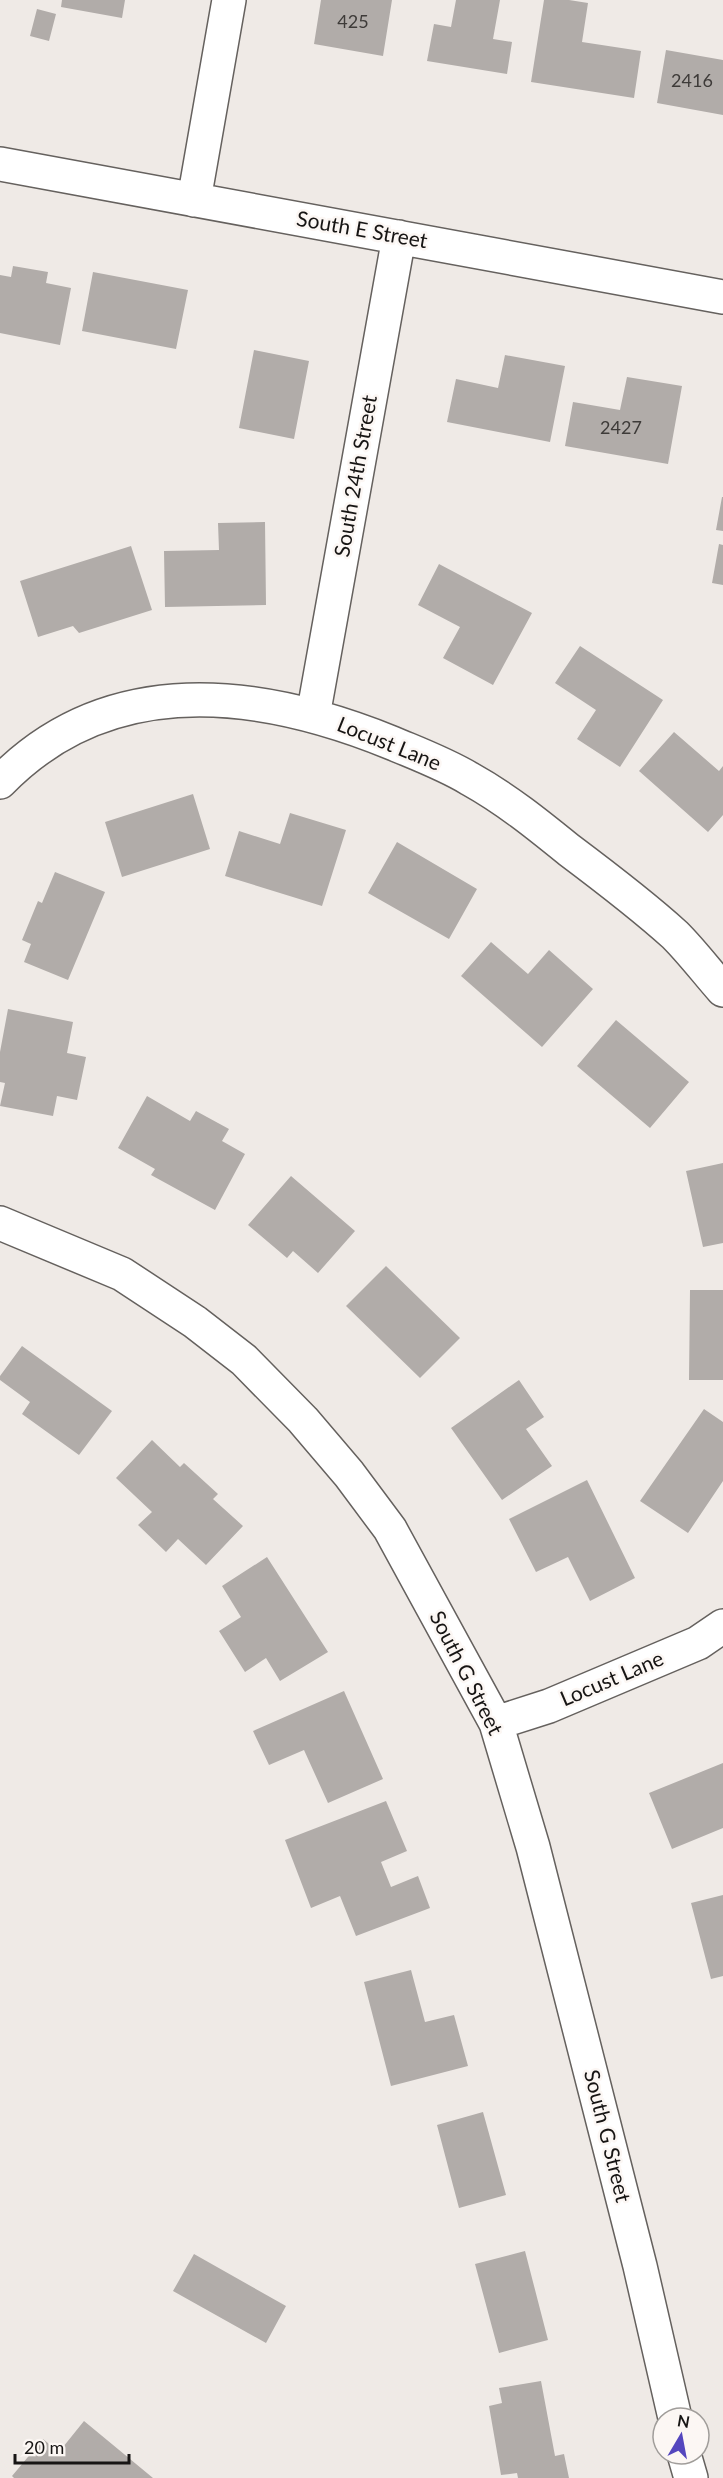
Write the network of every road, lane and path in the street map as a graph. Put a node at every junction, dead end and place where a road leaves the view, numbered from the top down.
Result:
1 (229, 0) edge
2 (0, 164) edge
3 (194, 200) junction
4 (399, 237) junction
5 (723, 297) edge
6 (313, 716) junction
7 (0, 782) edge
8 (723, 990) edge
9 (0, 1223) edge
10 (723, 1626) edge
11 (496, 1723) junction
12 (672, 2406) edge

1 - 3 street
2 - 3 street, South E Street
3 - 4 street, South E Street
4 - 5 street, South E Street
4 - 6 street, South 24th Street
6 - 7 street, Locust Lane
6 - 8 street, Locust Lane
9 - 11 street, South G Street
10 - 11 street, Locust Lane
11 - 12 street, South G Street

